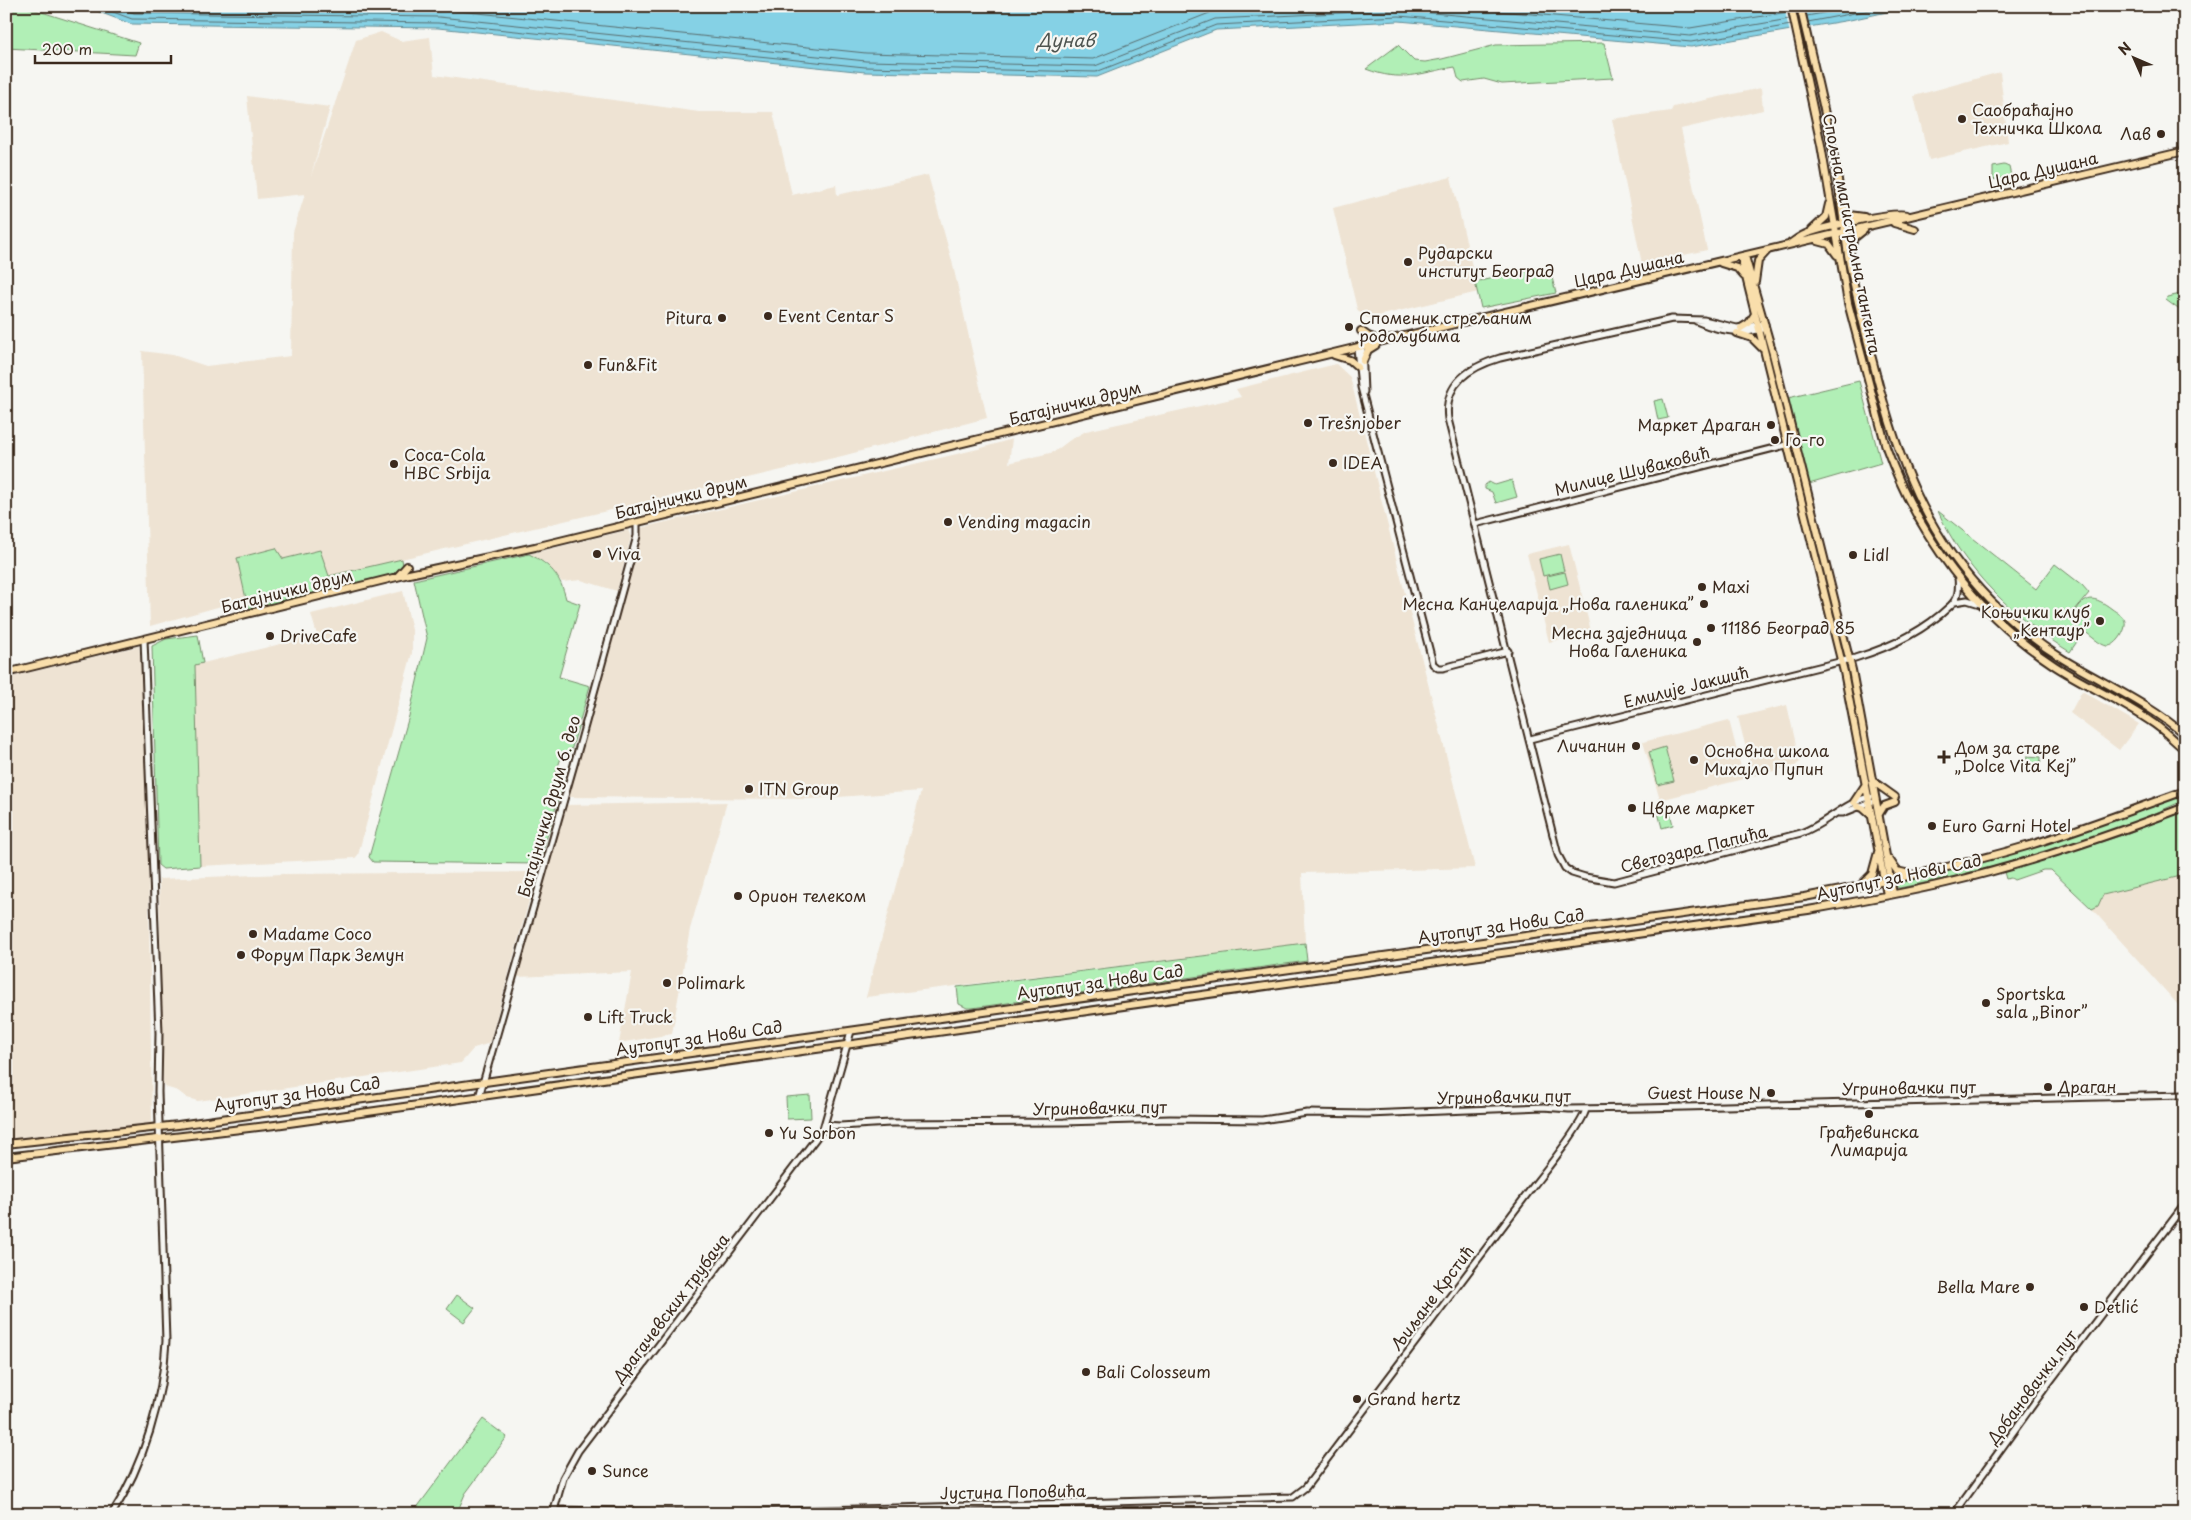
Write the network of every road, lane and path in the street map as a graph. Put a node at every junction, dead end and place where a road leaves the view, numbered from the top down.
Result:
1 (1791, 6) edge
2 (1800, 6) edge
3 (2185, 151) edge
4 (1840, 193) junction
5 (1829, 196) junction
6 (1908, 216) junction
7 (1875, 217) junction
8 (1890, 222) junction
9 (1843, 224) junction
10 (1834, 226) junction
11 (1869, 227) junction
12 (1915, 229) dead end
13 (1809, 232) junction
14 (1845, 233) junction
15 (1836, 235) junction
16 (1812, 240) junction
17 (1785, 246) junction
18 (1768, 251) junction
19 (1743, 257) junction
20 (1849, 258) junction
21 (1840, 260) junction
22 (1720, 262) junction
23 (1745, 278) junction
24 (1756, 290) junction
25 (1755, 314) junction
26 (1762, 327) junction
27 (1361, 331) dead end
28 (1739, 331) junction
29 (1383, 341) junction
30 (1360, 347) junction
31 (1765, 351) junction
32 (1330, 355) junction
33 (1360, 364) junction
34 (1875, 370) junction
35 (1865, 372) junction
36 (1791, 444) junction
37 (637, 522) junction
38 (1475, 524) junction
39 (407, 566) dead end
40 (1958, 577) junction
41 (393, 578) junction
42 (1955, 602) junction
43 (1980, 604) junction
44 (144, 639) junction
45 (1508, 652) junction
46 (1849, 659) junction
47 (1841, 661) junction
48 (6, 673) edge
49 (2185, 735) edge
50 (1530, 739) junction
51 (2184, 750) edge
52 (1873, 781) junction
53 (1866, 784) junction
54 (2185, 789) edge
55 (1872, 799) junction
56 (1855, 804) junction
57 (2185, 807) edge
58 (1876, 815) junction
59 (1879, 848) junction
60 (1886, 854) junction
61 (1921, 874) junction
62 (1887, 881) junction
63 (1857, 888) junction
64 (1890, 895) junction
65 (851, 1031) junction
66 (846, 1045) junction
67 (483, 1082) junction
68 (2185, 1095) edge
69 (479, 1096) junction
70 (1586, 1109) junction
71 (825, 1125) junction
72 (159, 1127) junction
73 (159, 1140) junction
74 (6, 1144) edge
75 (6, 1157) edge
76 (2185, 1204) edge
77 (1293, 1497) joint
78 (554, 1512) edge
79 (112, 1514) edge
80 (1954, 1514) edge

1 - 5 main road, Спољна магистрална тангента
2 - 4 main road, Спољна магистрална тангента
3 - 6 main road, Цара Душана
4 - 7 main road
4 - 9 main road, Спољна магистрална тангента
5 - 10 main road, Спољна магистрална тангента
5 - 13 main road
6 - 7 main road, Цара Душана
6 - 8 main road, Цара Душана
7 - 9 main road, Цара Душана
8 - 11 main road, Цара Душана
8 - 12 main road
9 - 10 main road, Цара Душана
9 - 14 main road, Спољна магистрална тангента
10 - 13 main road, Цара Душана
10 - 15 main road, Спољна магистрална тангента
11 - 14 main road, Цара Душана
11 - 20 main road
13 - 17 main road, Цара Душана
14 - 15 main road, Цара Душана
14 - 20 main road, Спољна магистрална тангента
15 - 16 main road, Цара Душана
15 - 21 main road, Спољна магистрална тангента
16 - 17 main road, Цара Душана
16 - 21 main road
17 - 18 main road, Цара Душана
18 - 19 main road, Цара Душана
18 - 24 main road
19 - 22 main road, Цара Душана
19 - 23 main road
19 - 24 main road
20 - 34 main road, Спољна магистрална тангента
21 - 35 main road, Спољна магистрална тангента
22 - 23 main road
22 - 29 main road, Цара Душана
23 - 25 main road
24 - 26 main road
25 - 26 main road
25 - 28 main road
26 - 28 street
26 - 31 main road
26 - 36 main road
27 - 29 main road
28 - 31 main road
28 - 38 street, Светозара Папића
29 - 30 main road, Цара Душана
29 - 33 main road
30 - 32 main road, Батајнички друм
30 - 33 street
31 - 36 main road
32 - 33 main road
32 - 37 main road, Батајнички друм
33 - 45 street
34 - 35 main road
34 - 49 main road, Спољна магистрална тангента
35 - 40 main road, Спољна магистрална тангента
36 - 38 street, Милице Шуваковић
36 - 46 main road
36 - 47 main road
37 - 41 main road, Батајнички друм
37 - 67 street, Батајнички друм 6. део
38 - 45 street, Светозара Папића
39 - 41 main road
40 - 42 street
40 - 43 main road, Спољна магистрална тангента
41 - 44 main road, Батајнички друм
42 - 43 street
42 - 46 street, Емилије Јакшић
43 - 51 main road, Спољна магистрална тангента
44 - 48 main road, Батајнички друм
44 - 72 street
45 - 50 street, Светозара Папића
46 - 47 street, Емилије Јакшић
46 - 52 main road
47 - 50 street, Емилије Јакшић
47 - 53 main road
50 - 56 street, Светозара Папића
52 - 55 main road
52 - 58 main road
53 - 55 main road
53 - 56 main road
54 - 61 main road, Аутопут за Нови Сад
55 - 56 street, Светозара Папића
55 - 58 main road
56 - 58 main road
57 - 64 main road, Аутопут за Нови Сад
58 - 59 main road
58 - 60 main road
59 - 62 main road
59 - 63 main road
60 - 61 main road
60 - 62 main road
61 - 62 main road, Аутопут за Нови Сад
62 - 63 main road, Аутопут за Нови Сад
62 - 64 main road
63 - 65 main road, Аутопут за Нови Сад
64 - 66 main road, Аутопут за Нови Сад
65 - 66 street
65 - 67 main road, Аутопут за Нови Сад
66 - 69 main road, Аутопут за Нови Сад
66 - 71 street
67 - 69 street, Батајнички друм 6. део
67 - 72 main road, Аутопут за Нови Сад
68 - 70 street, Угриновачки пут
69 - 73 main road, Аутопут за Нови Сад
70 - 71 street, Угриновачки пут
70 - 77 street, Љиљане Крстић
71 - 78 street, Драгачевских трубача
72 - 73 street
72 - 74 main road, Аутопут за Нови Сад
73 - 75 main road, Аутопут за Нови Сад
73 - 79 street
76 - 80 street, Добановачки пут
77 - 78 street, Јустина Поповића

